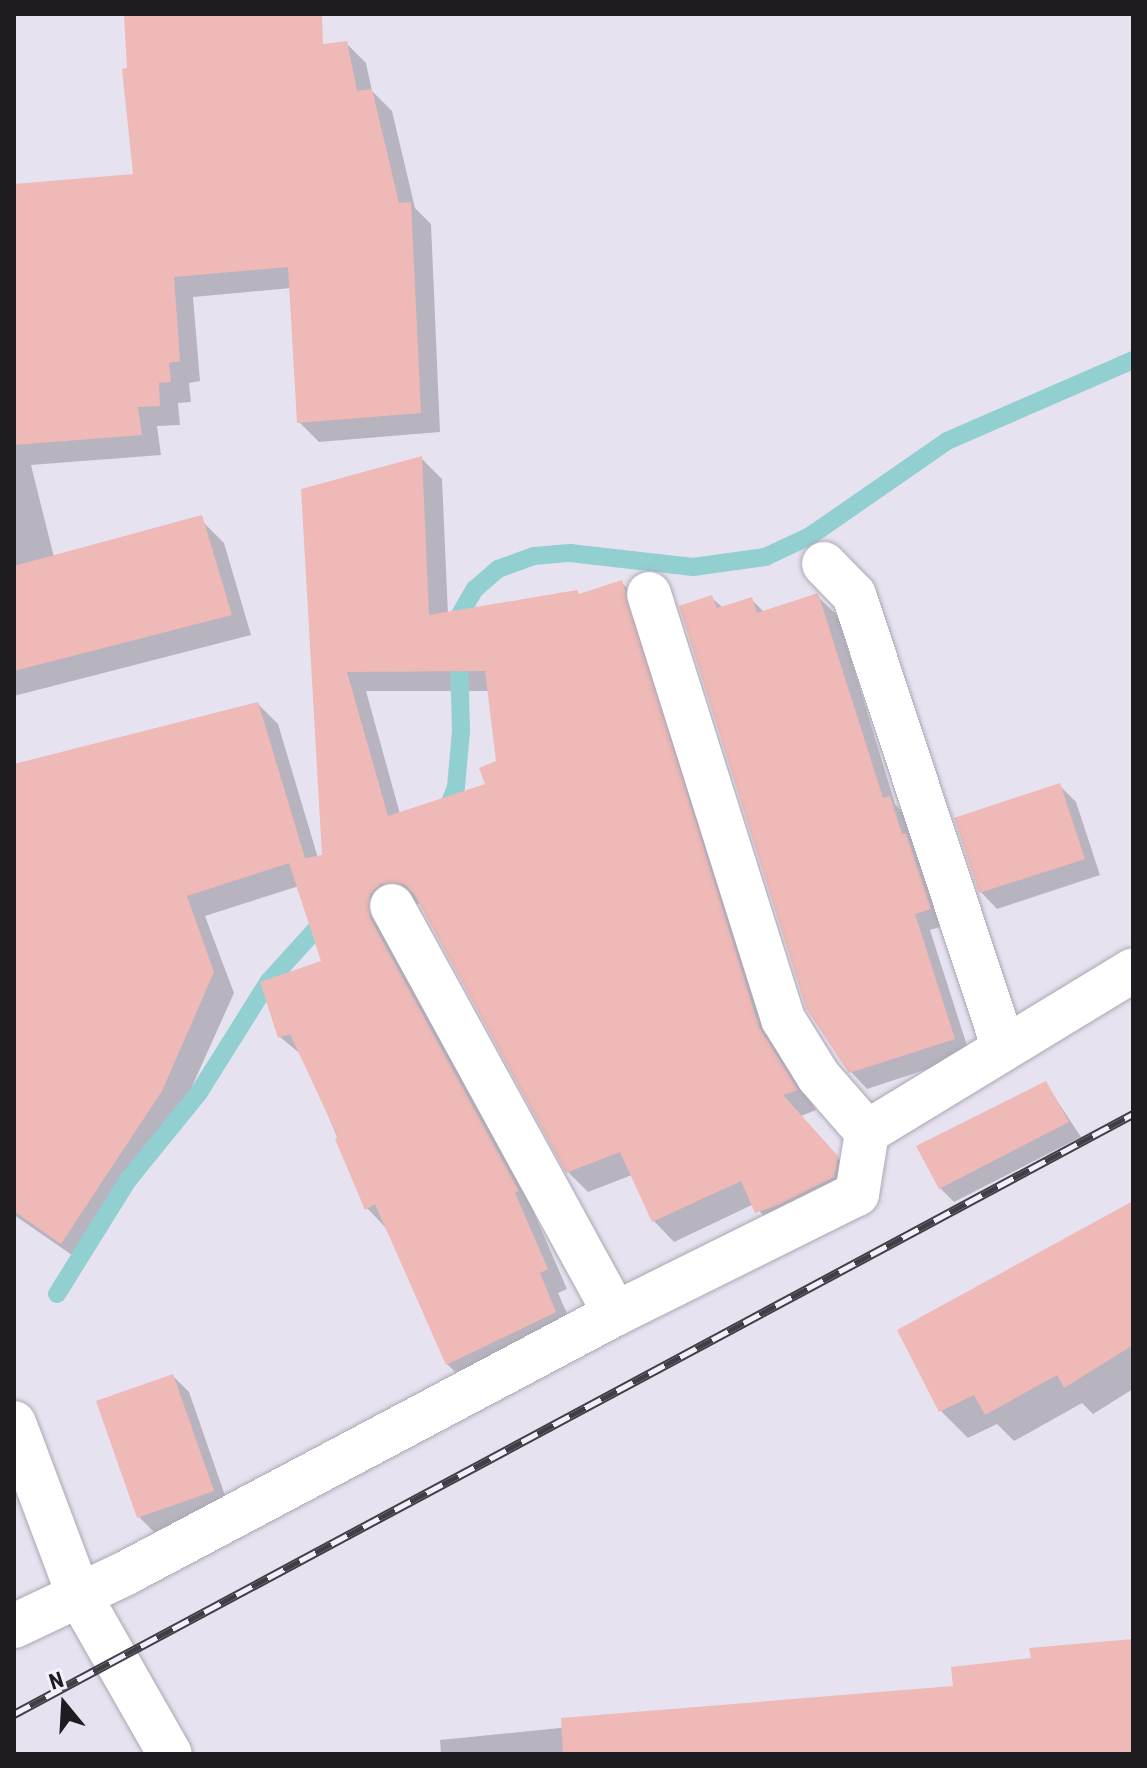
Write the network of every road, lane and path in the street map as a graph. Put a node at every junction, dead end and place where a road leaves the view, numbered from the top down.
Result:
1 (824, 564) dead end
2 (649, 594) dead end
3 (392, 906) dead end
4 (1133, 970) edge
5 (1003, 1046) junction
6 (867, 1132) junction
7 (615, 1314) junction
8 (14, 1423) edge
9 (78, 1593) junction
10 (14, 1626) edge
11 (155, 1746) edge

1 - 5 street
2 - 6 street
3 - 7 street
4 - 5 street
5 - 6 street
6 - 7 street
7 - 9 street
8 - 9 street
9 - 10 street
9 - 11 street

